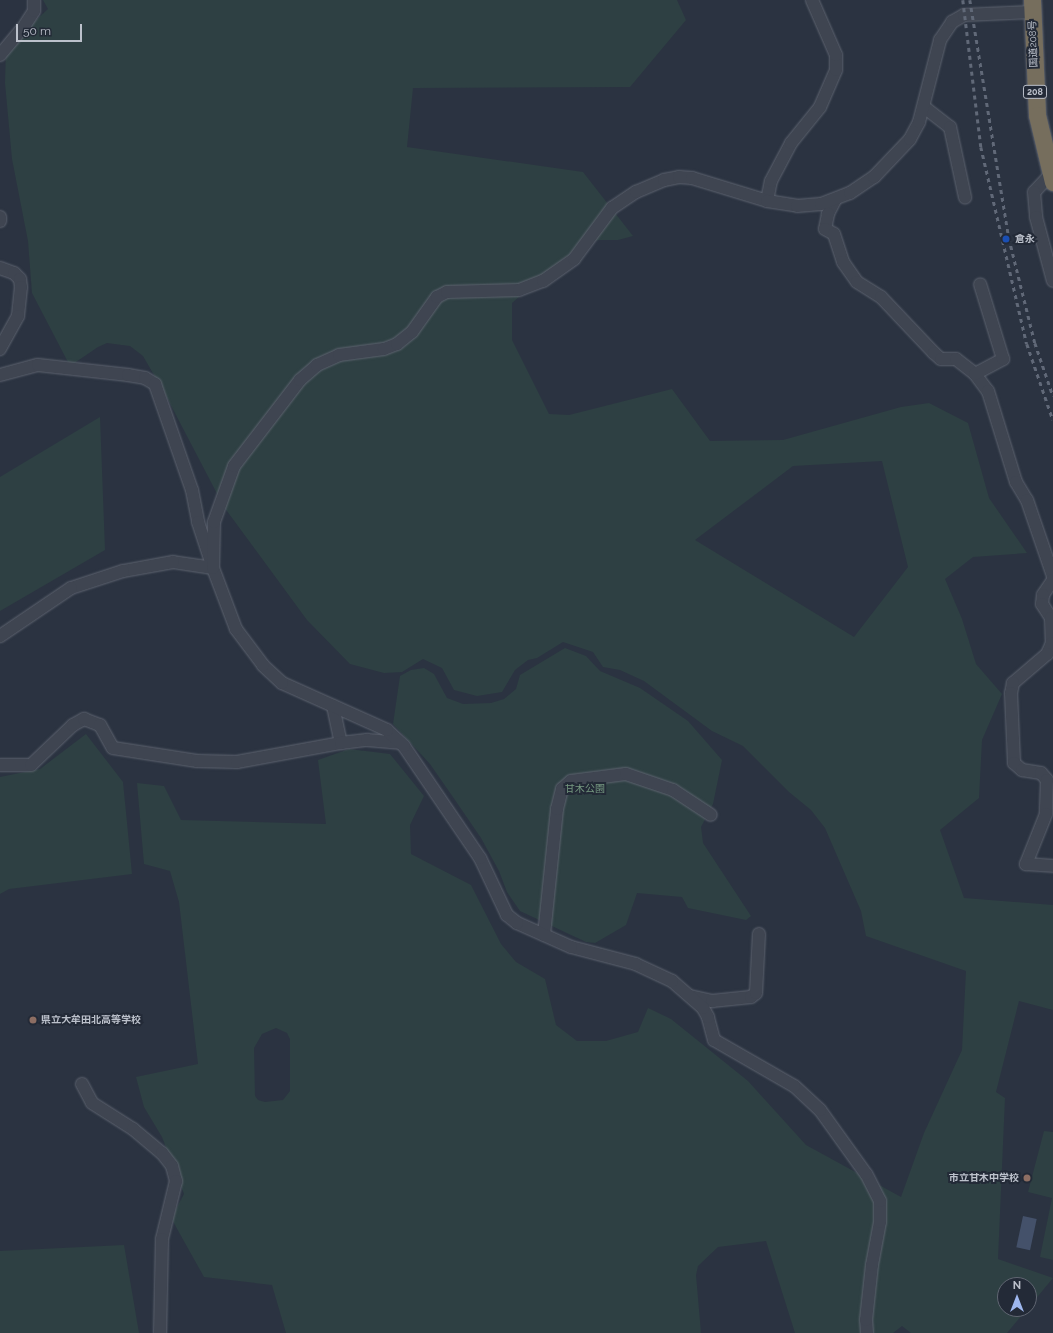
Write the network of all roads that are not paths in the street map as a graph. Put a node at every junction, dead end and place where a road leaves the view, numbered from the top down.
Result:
1 (34, 0) edge
2 (812, 0) edge
3 (1032, 6) edge
4 (0, 55) edge
5 (924, 107) junction
6 (1049, 147) edge
7 (1051, 178) edge
8 (964, 197) dead end
9 (835, 200) junction
10 (767, 201) junction
11 (0, 217) edge
12 (0, 221) edge
13 (0, 268) edge
14 (1053, 282) edge
15 (980, 284) dead end
16 (0, 349) edge
17 (975, 374) junction
18 (0, 375) edge
19 (212, 568) junction
20 (1053, 576) edge
21 (1053, 580) edge
22 (0, 636) edge
23 (333, 706) junction
24 (341, 743) junction
25 (400, 743) junction
26 (0, 765) edge
27 (712, 815) dead end
28 (1053, 866) edge
29 (759, 934) dead end
30 (544, 935) junction
31 (689, 996) junction
32 (82, 1084) dead end
33 (160, 1333) edge
34 (867, 1333) edge

1 - 4 street
2 - 10 street
3 - 5 street
3 - 6 highway, 国道208号 / 208
5 - 8 street
5 - 9 street
6 - 7 highway, 国道208号 / 208
7 - 14 street
9 - 10 street
9 - 17 street
10 - 19 street
11 - 12 street
13 - 16 street
15 - 17 street
17 - 20 street
18 - 19 street
19 - 22 street
19 - 23 street
21 - 28 street
23 - 24 street
23 - 25 street
24 - 25 street
24 - 26 street
25 - 30 street
27 - 30 street
29 - 31 street
30 - 31 street
31 - 34 street
32 - 33 street

